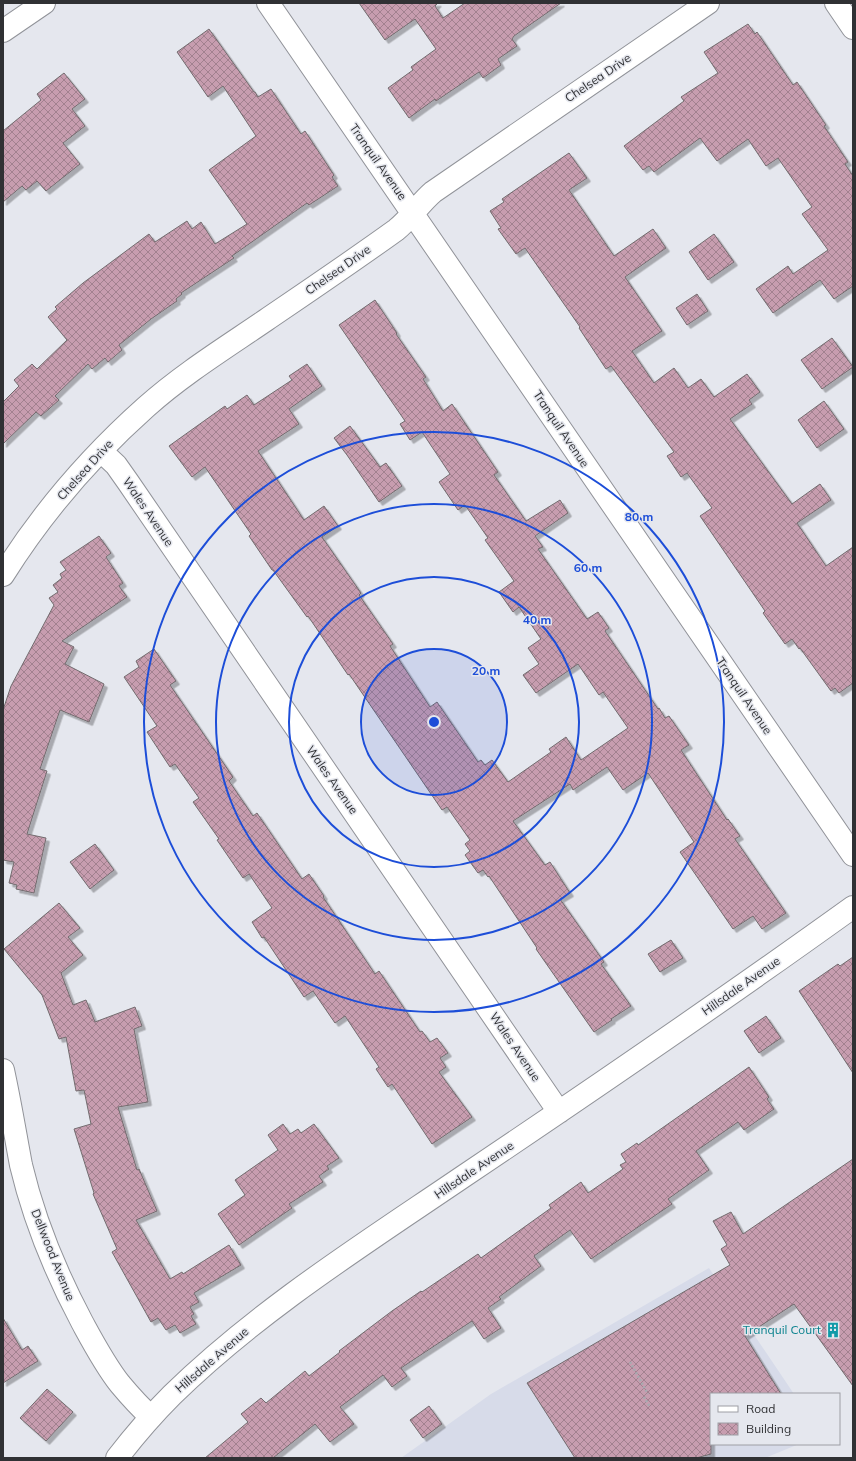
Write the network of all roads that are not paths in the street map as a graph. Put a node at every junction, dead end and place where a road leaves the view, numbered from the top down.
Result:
1 (44, 3) edge
2 (268, 3) edge
3 (708, 3) edge
4 (836, 3) edge
5 (853, 28) edge
6 (3, 31) edge
7 (413, 213) junction
8 (101, 451) junction
9 (3, 575) edge
10 (853, 855) edge
11 (853, 907) edge
12 (3, 1070) edge
13 (559, 1112) junction
14 (151, 1417) junction
15 (117, 1458) edge

1 - 6 street
2 - 7 street, Tranquil Avenue
3 - 7 street, Chelsea Drive
4 - 5 street
7 - 8 street, Chelsea Drive
7 - 10 street, Tranquil Avenue
8 - 9 street, Chelsea Drive
8 - 13 street, Wales Avenue
11 - 13 street, Hillsdale Avenue
12 - 14 street, Dellwood Avenue
13 - 14 street, Hillsdale Avenue
14 - 15 street, Hillsdale Avenue

